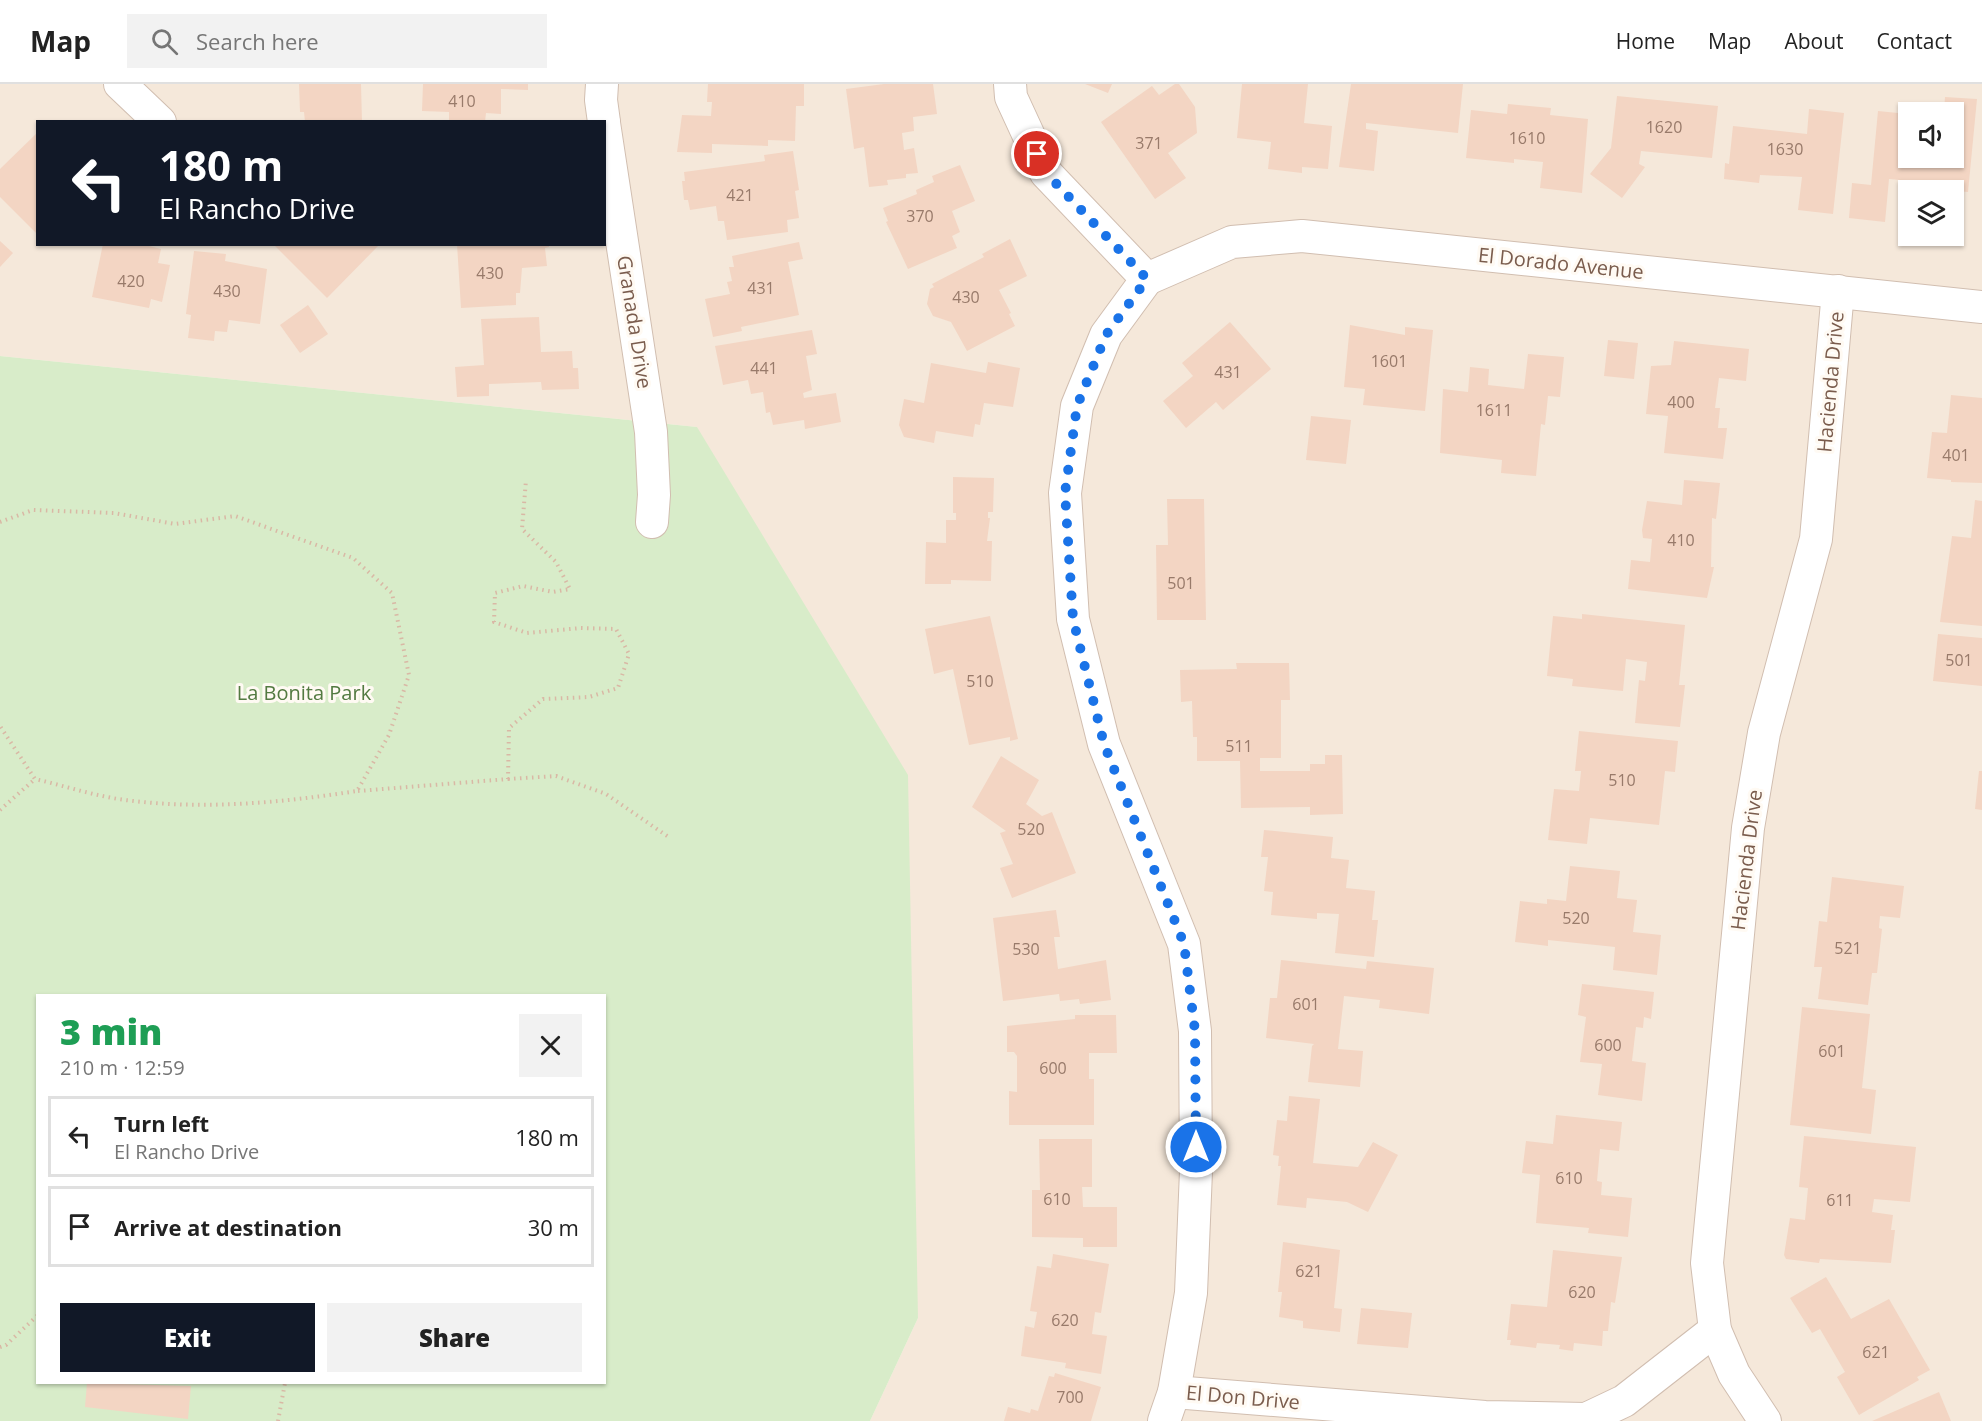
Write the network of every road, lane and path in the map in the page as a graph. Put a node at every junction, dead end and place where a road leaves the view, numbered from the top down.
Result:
1 (120, 84) edge
2 (602, 84) edge
3 (1010, 84) edge
4 (158, 120) edge
5 (604, 120) edge
6 (606, 135) edge
7 (1147, 279) junction
8 (1838, 291) junction
9 (1982, 307) edge
10 (526, 480) dead end
11 (0, 522) edge
12 (652, 522) dead end
13 (0, 726) edge
14 (35, 779) junction
15 (508, 779) junction
16 (357, 792) junction
17 (0, 810) edge
18 (670, 838) dead end
19 (36, 1317) edge
20 (1715, 1330) junction
21 (0, 1347) edge
22 (285, 1384) edge
23 (1174, 1392) junction
24 (1485, 1419) edge
25 (278, 1421) edge
26 (1164, 1421) edge
27 (1765, 1421) edge

1 - 4 street
2 - 5 street, Granada Drive
3 - 7 street
6 - 12 street, Granada Drive
7 - 8 street, El Dorado Avenue
7 - 23 street
8 - 9 street, El Dorado Avenue
8 - 20 street, Hacienda Drive
10 - 15 path
11 - 16 path
13 - 14 path
14 - 16 path
14 - 17 path
15 - 16 path
15 - 18 path
19 - 21 path
20 - 24 street, El Don Drive
20 - 27 street, Hacienda Drive
22 - 25 path
23 - 24 street, El Don Drive
23 - 26 street

